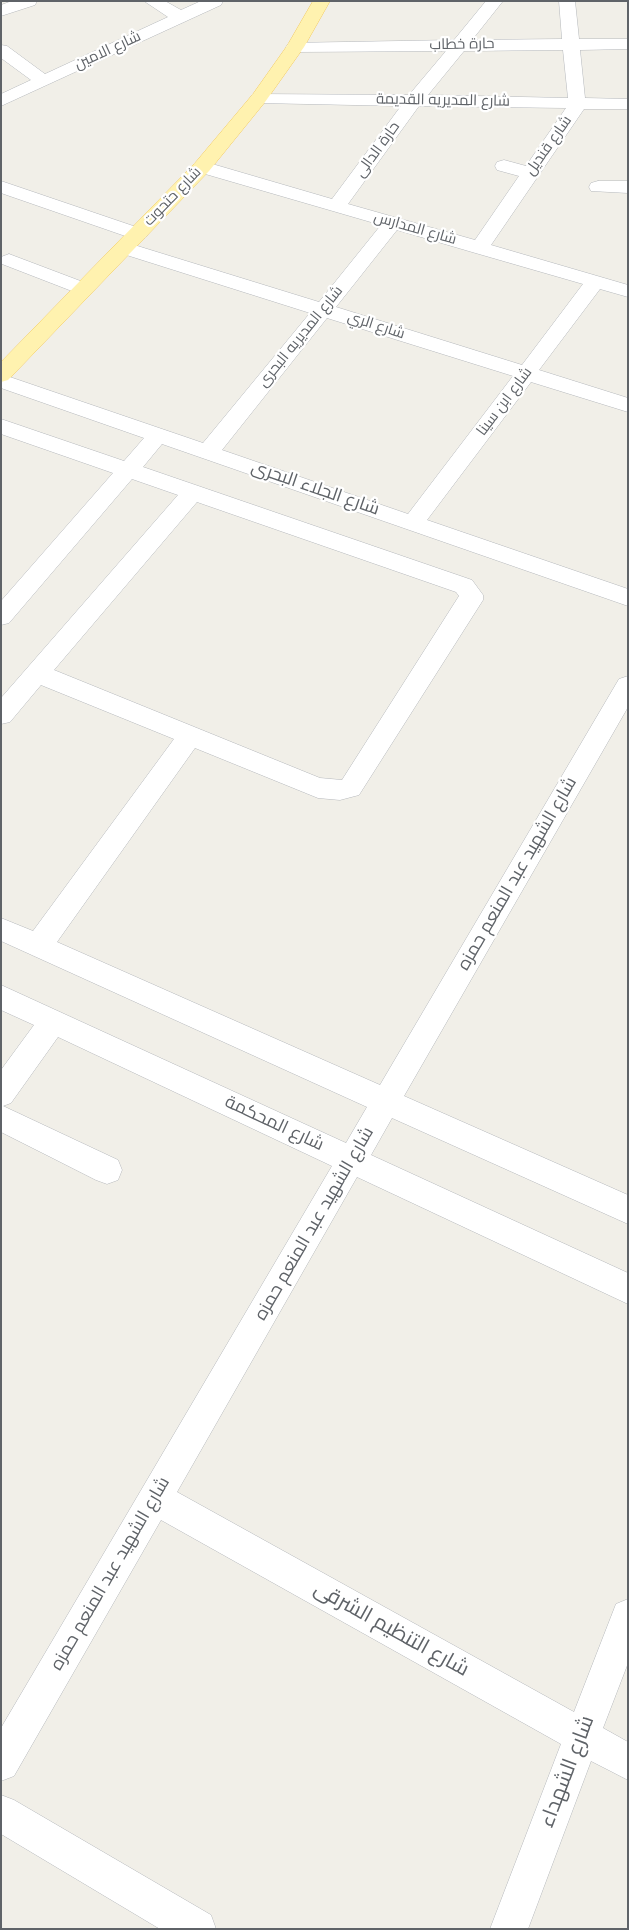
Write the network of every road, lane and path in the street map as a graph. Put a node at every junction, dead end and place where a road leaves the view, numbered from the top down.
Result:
1 (29, 1) edge
2 (152, 1) edge
3 (215, 1) edge
4 (322, 1) edge
5 (494, 1) edge
6 (567, 1) edge
7 (1, 11) edge
8 (181, 17) junction
9 (571, 44) junction
10 (628, 44) edge
11 (460, 46) junction
12 (296, 47) junction
13 (1, 50) edge
14 (44, 81) junction
15 (259, 98) junction
16 (1, 101) edge
17 (414, 101) junction
18 (577, 103) junction
19 (628, 104) edge
20 (504, 166) dead end
21 (202, 167) junction
22 (531, 172) junction
23 (628, 186) edge
24 (1, 187) edge
25 (598, 187) dead end
26 (337, 206) junction
27 (393, 223) junction
28 (131, 241) junction
29 (479, 248) junction
30 (9, 260) dead end
31 (596, 281) junction
32 (84, 289) junction
33 (628, 291) edge
34 (324, 309) junction
35 (527, 374) junction
36 (1, 375) edge
37 (1, 381) edge
38 (628, 405) edge
39 (1, 426) edge
40 (159, 434) junction
41 (209, 451) junction
42 (127, 470) junction
43 (193, 492) junction
44 (413, 523) junction
45 (628, 598) edge
46 (1, 617) edge
47 (37, 673) junction
48 (628, 685) edge
49 (1, 716) edge
50 (190, 736) junction
51 (1, 929) edge
52 (38, 946) junction
53 (1, 997) edge
54 (53, 1021) junction
55 (1, 1094) edge
56 (386, 1103) junction
57 (1, 1118) edge
58 (352, 1161) junction
59 (108, 1170) dead end
60 (628, 1210) edge
61 (628, 1289) edge
62 (155, 1498) junction
63 (628, 1616) edge
64 (582, 1737) junction
65 (628, 1762) edge
66 (1, 1763) edge
67 (1, 1813) edge
68 (197, 1929) edge
69 (509, 1929) edge

1 - 7 street
2 - 8 street
3 - 8 street, شارع الامين
4 - 12 main road, شارع حتحوت
5 - 11 street, حارة الدالى
6 - 9 street, شارع قنديل
8 - 14 street, شارع الامين
9 - 10 street, حارة خطاب
9 - 11 street, حارة خطاب
9 - 18 street, شارع قنديل
11 - 12 street, حارة خطاب
11 - 17 street, حارة الدالى
12 - 15 main road, شارع حتحوت
13 - 14 street
14 - 16 street, شارع الامين
15 - 17 street, شارع المديريه القديمة
15 - 21 main road, شارع حتحوت
17 - 18 street, شارع المديريه القديمة
17 - 26 street, حارة الدالى
18 - 19 street, شارع المديريه القديمة
18 - 22 street, شارع قنديل
20 - 22 street
21 - 26 street, شارع المدارس
21 - 28 main road, شارع حتحوت
22 - 29 street, شارع قنديل
23 - 25 street
24 - 28 street, شارع الري
26 - 27 street, شارع المدارس
27 - 29 street, شارع المدارس
27 - 34 street, شارع المديريه البحرى
28 - 32 main road, شارع حتحوت
28 - 34 street, شارع الري
29 - 31 street, شارع المدارس
30 - 32 street
31 - 33 street, شارع المدارس
31 - 35 street, شارع ابن سينا
32 - 36 main road, شارع حتحوت
34 - 35 street, شارع الري
34 - 41 street, شارع المديريه البحرى
35 - 38 street, شارع الري
35 - 44 street, شارع ابن سينا
37 - 40 street, شارع الجلاء البحرى
39 - 42 street
40 - 41 street, شارع الجلاء البحرى
40 - 42 street
41 - 44 street, شارع الجلاء البحرى
42 - 43 street
42 - 46 street
43 - 47 street
43 - 50 street
44 - 45 street, شارع الجلاء البحرى
47 - 49 street
47 - 50 street
48 - 56 street, شارع الشهيد عبد المنعم حمزه
50 - 52 street
51 - 52 street
52 - 56 street
53 - 54 street, شارع المحكمة
54 - 55 street
54 - 58 street, شارع المحكمة
56 - 58 street, شارع الشهيد عبد المنعم حمزه
56 - 60 street
57 - 59 street
58 - 61 street, شارع المحكمة
58 - 62 street, شارع الشهيد عبد المنعم حمزه
62 - 64 street, شارع التنظيم الشرقى
62 - 66 street, شارع الشهيد عبد المنعم حمزه
63 - 64 street, شارع الشهداء
64 - 65 street, شارع التنظيم الشرقى
64 - 69 street, شارع الشهداء
67 - 68 street

